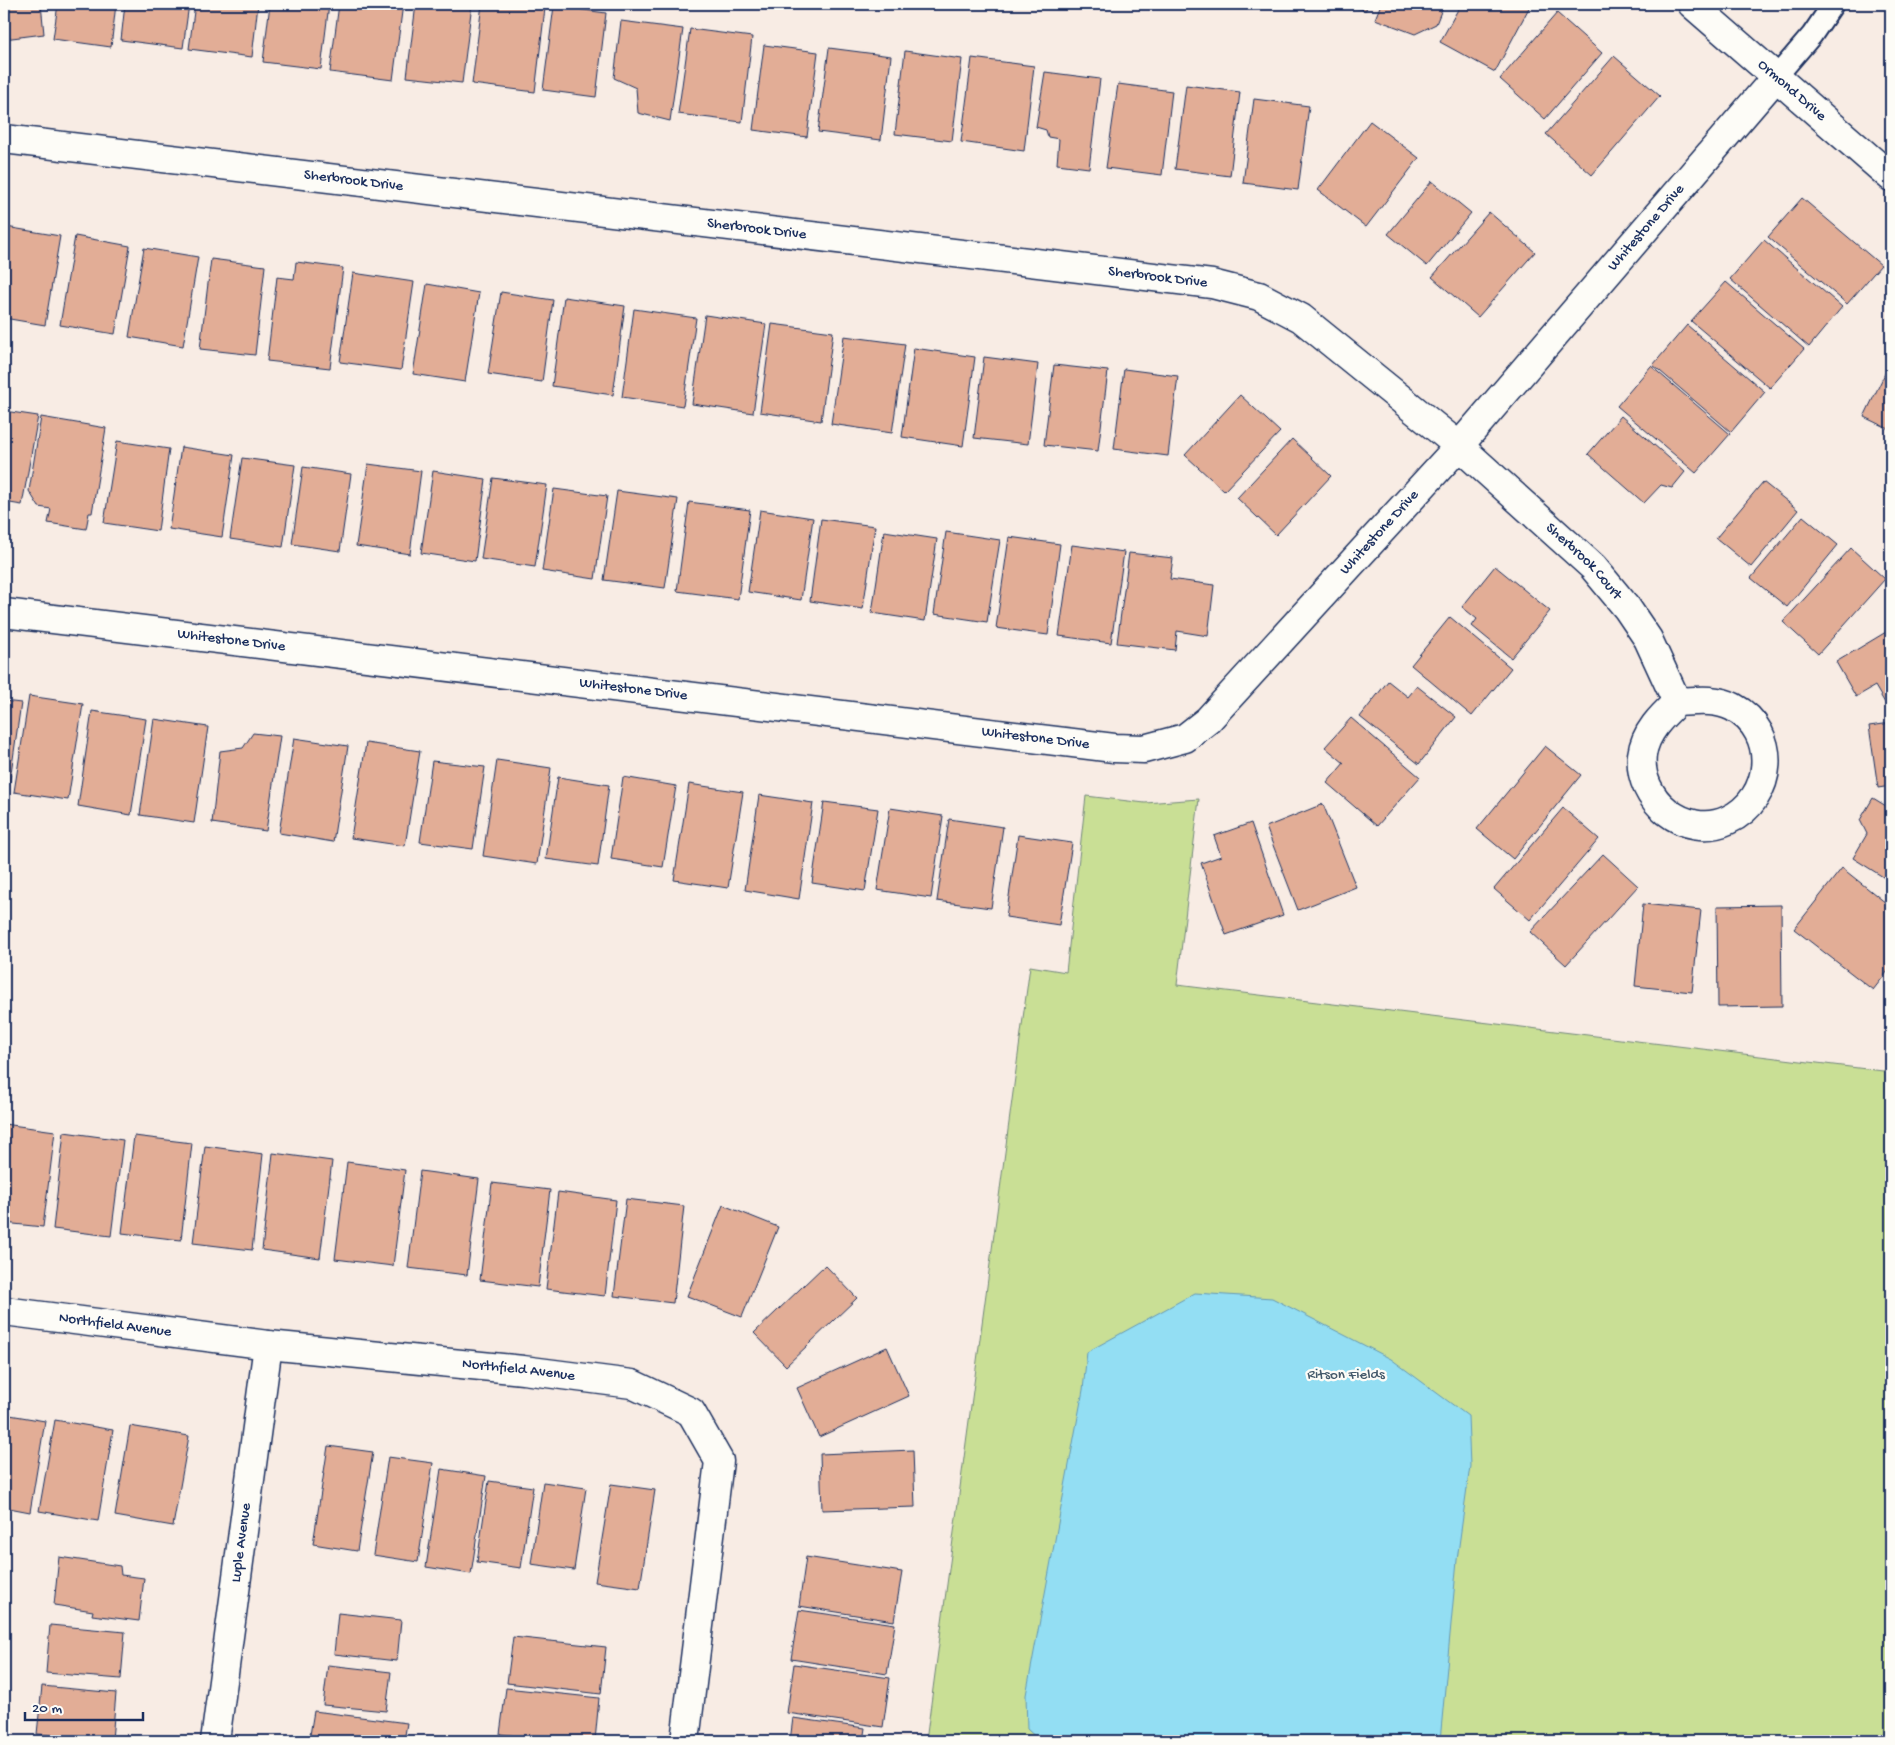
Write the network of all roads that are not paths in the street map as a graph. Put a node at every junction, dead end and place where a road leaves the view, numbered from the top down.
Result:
1 (1692, 4) edge
2 (1833, 4) edge
3 (1776, 77) junction
4 (4, 139) edge
5 (1891, 177) edge
6 (1459, 446) junction
7 (4, 613) edge
8 (1677, 702) junction
9 (4, 1311) edge
10 (268, 1345) junction
11 (215, 1741) edge
12 (685, 1741) edge

1 - 3 street, Ormond Drive
2 - 3 lane
3 - 5 street, Ormond Drive
3 - 6 street, Whitestone Drive
4 - 6 street, Sherbrook Drive
6 - 7 street, Whitestone Drive
6 - 8 street, Sherbrook Court
8 - 8 street
9 - 10 street, Northfield Avenue
10 - 11 street, Luple Avenue
10 - 12 street, Northfield Avenue

